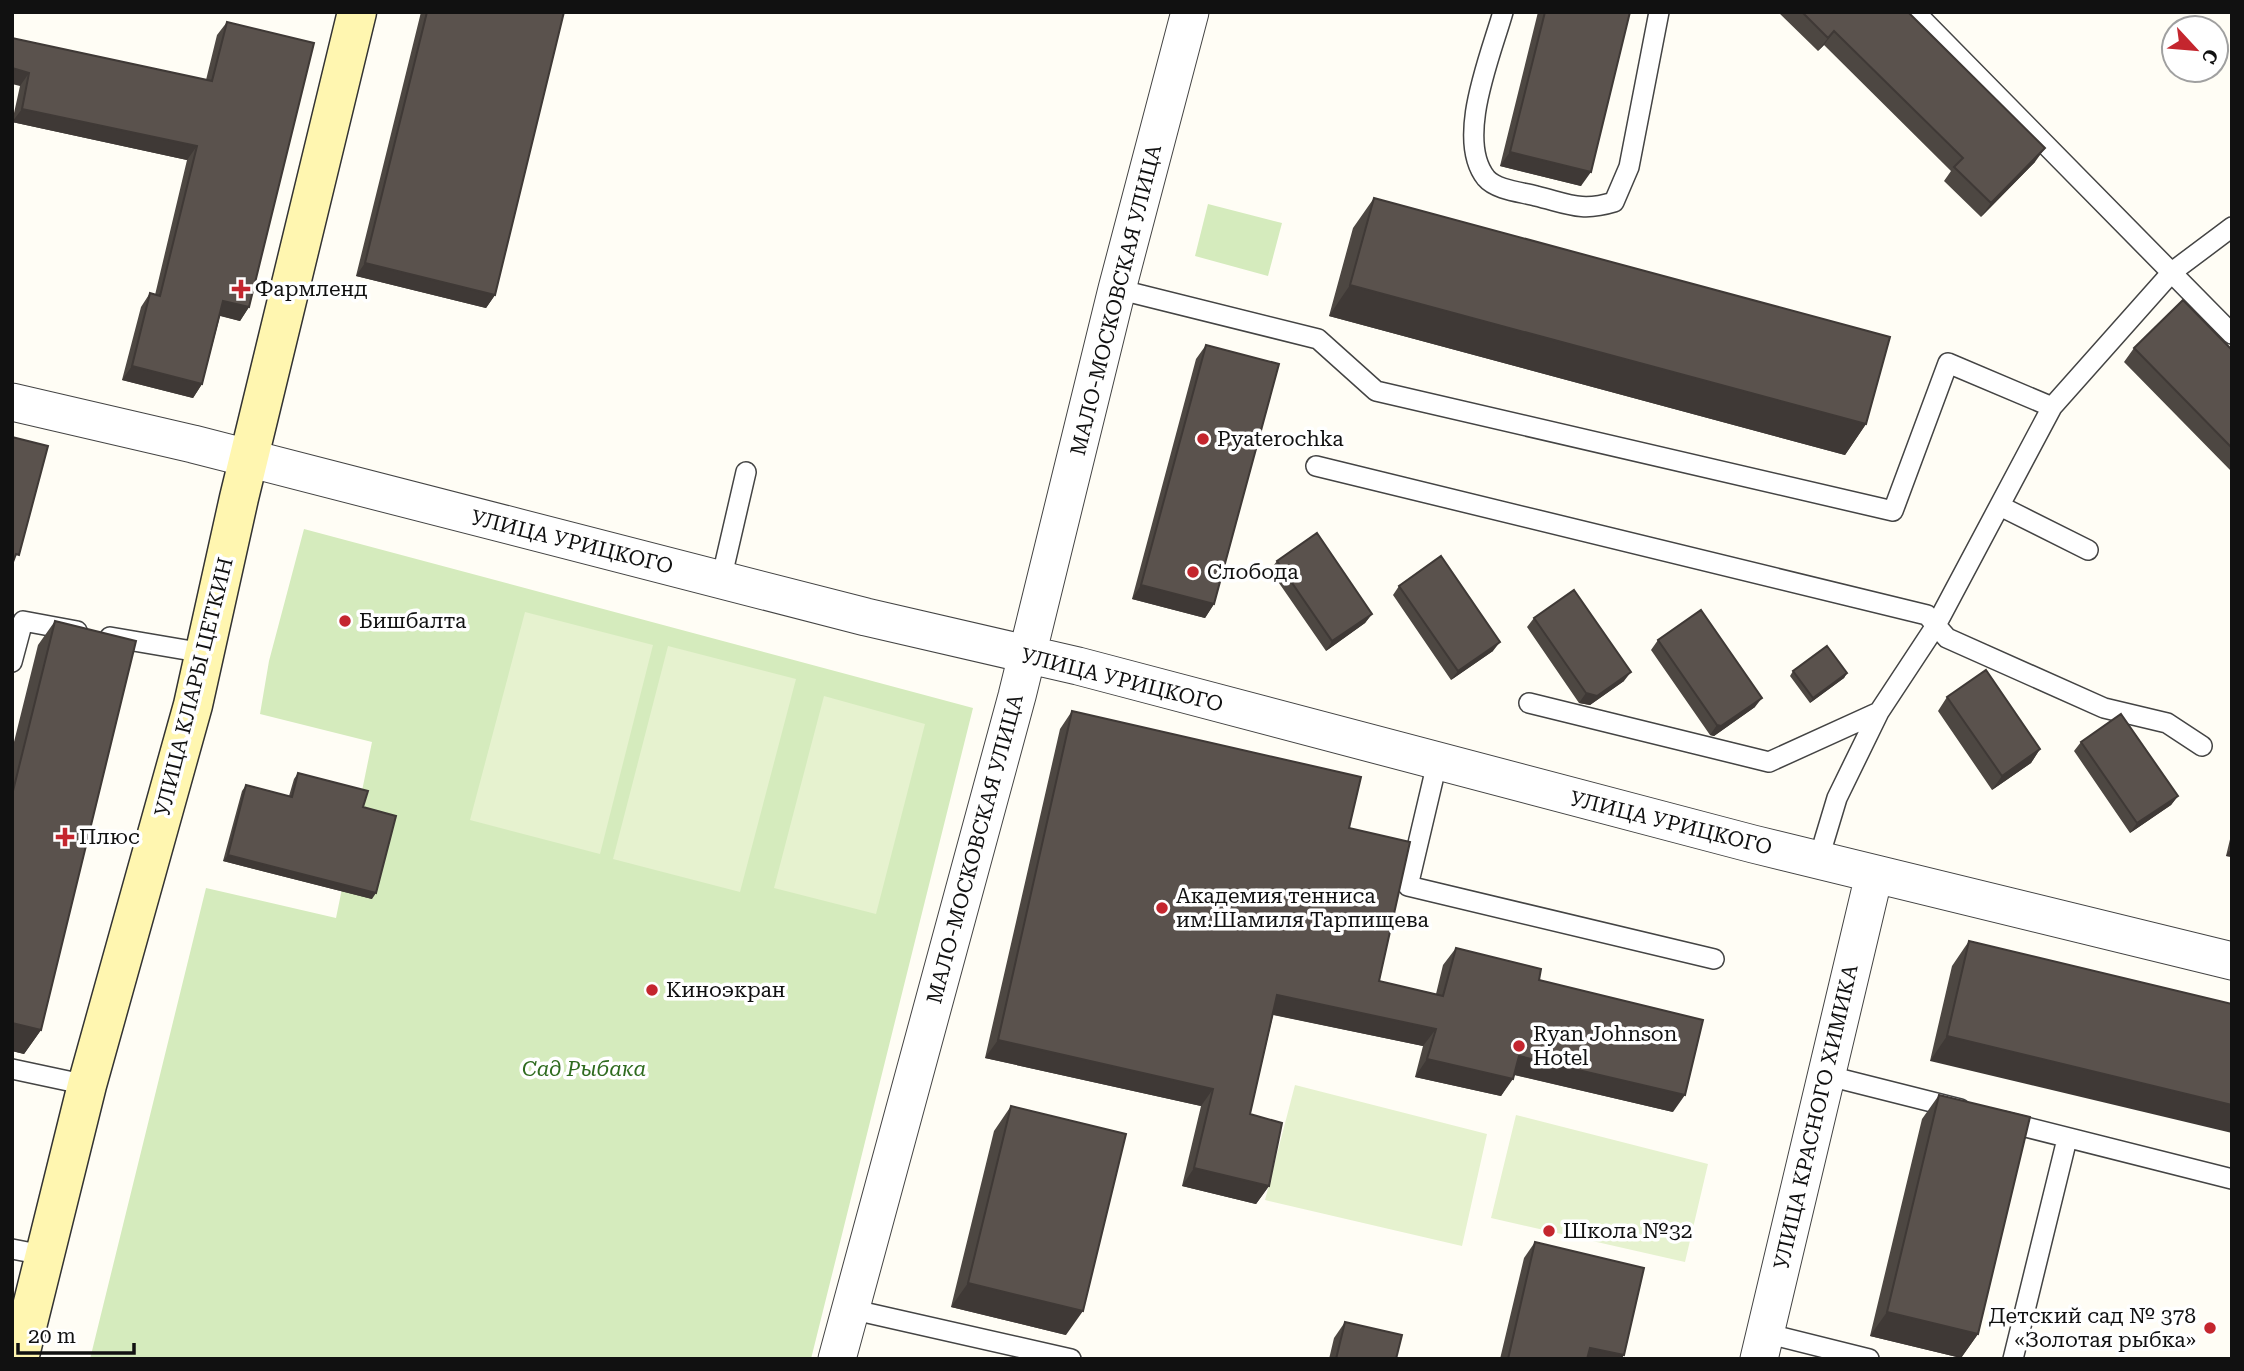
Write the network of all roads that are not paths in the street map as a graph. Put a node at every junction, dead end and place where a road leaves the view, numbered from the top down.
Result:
1 (357, 12) edge
2 (1190, 12) edge
3 (1503, 12) edge
4 (1660, 12) edge
5 (1915, 12) edge
6 (2232, 227) edge
7 (2172, 272) junction
8 (1118, 289) junction
9 (2232, 334) edge
10 (12, 402) edge
11 (2052, 407) junction
12 (249, 460) junction
13 (1316, 466) dead end
14 (746, 472) dead end
15 (2000, 506) junction
16 (2088, 550) dead end
17 (721, 580) junction
18 (1935, 627) junction
19 (205, 653) junction
20 (1026, 655) junction
21 (12, 662) edge
22 (1529, 703) dead end
23 (1879, 712) junction
24 (2202, 746) dead end
25 (1437, 763) junction
26 (1818, 860) junction
27 (1874, 875) junction
28 (1714, 959) dead end
29 (2232, 961) edge
30 (12, 1069) edge
31 (1825, 1075) junction
32 (87, 1085) junction
33 (2067, 1139) junction
34 (2232, 1179) edge
35 (28, 1252) edge
36 (850, 1309) junction
37 (1762, 1346) edge
38 (19, 1359) edge
39 (837, 1359) edge
40 (1071, 1359) edge
41 (1868, 1359) edge
42 (2013, 1359) edge

1 - 12 main road, УЛИЦА КЛАРЫ ЦЕТКИН
2 - 8 street, МАЛО-МОСКОВСКАЯ УЛИЦА
3 - 4 lane
5 - 7 lane
6 - 7 lane
7 - 9 lane
7 - 11 lane
8 - 11 lane
8 - 20 street, МАЛО-МОСКОВСКАЯ УЛИЦА
10 - 12 street, УЛИЦА УРИЦКОГО
11 - 15 lane
12 - 17 street, УЛИЦА УРИЦКОГО
12 - 19 main road, УЛИЦА КЛАРЫ ЦЕТКИН
13 - 18 lane
14 - 17 lane
15 - 16 lane
15 - 18 lane
17 - 20 street, УЛИЦА УРИЦКОГО
18 - 23 lane
18 - 24 lane
19 - 21 lane
19 - 32 main road, УЛИЦА КЛАРЫ ЦЕТКИН
20 - 25 street, УЛИЦА УРИЦКОГО
20 - 36 street, МАЛО-МОСКОВСКАЯ УЛИЦА
22 - 23 lane
23 - 26 lane
25 - 26 street, УЛИЦА УРИЦКОГО
25 - 28 lane
26 - 27 street, УЛИЦА УРИЦКОГО
27 - 29 street, УЛИЦА УРИЦКОГО
27 - 31 street, УЛИЦА КРАСНОГО ХИМИКА
30 - 32 lane
31 - 33 lane
31 - 37 street, УЛИЦА КРАСНОГО ХИМИКА
32 - 35 main road, УЛИЦА КЛАРЫ ЦЕТКИН
33 - 34 lane
33 - 42 lane
35 - 38 main road, УЛИЦА КЛАРЫ ЦЕТКИН
36 - 39 street, МАЛО-МОСКОВСКАЯ УЛИЦА
36 - 40 lane
37 - 41 lane

